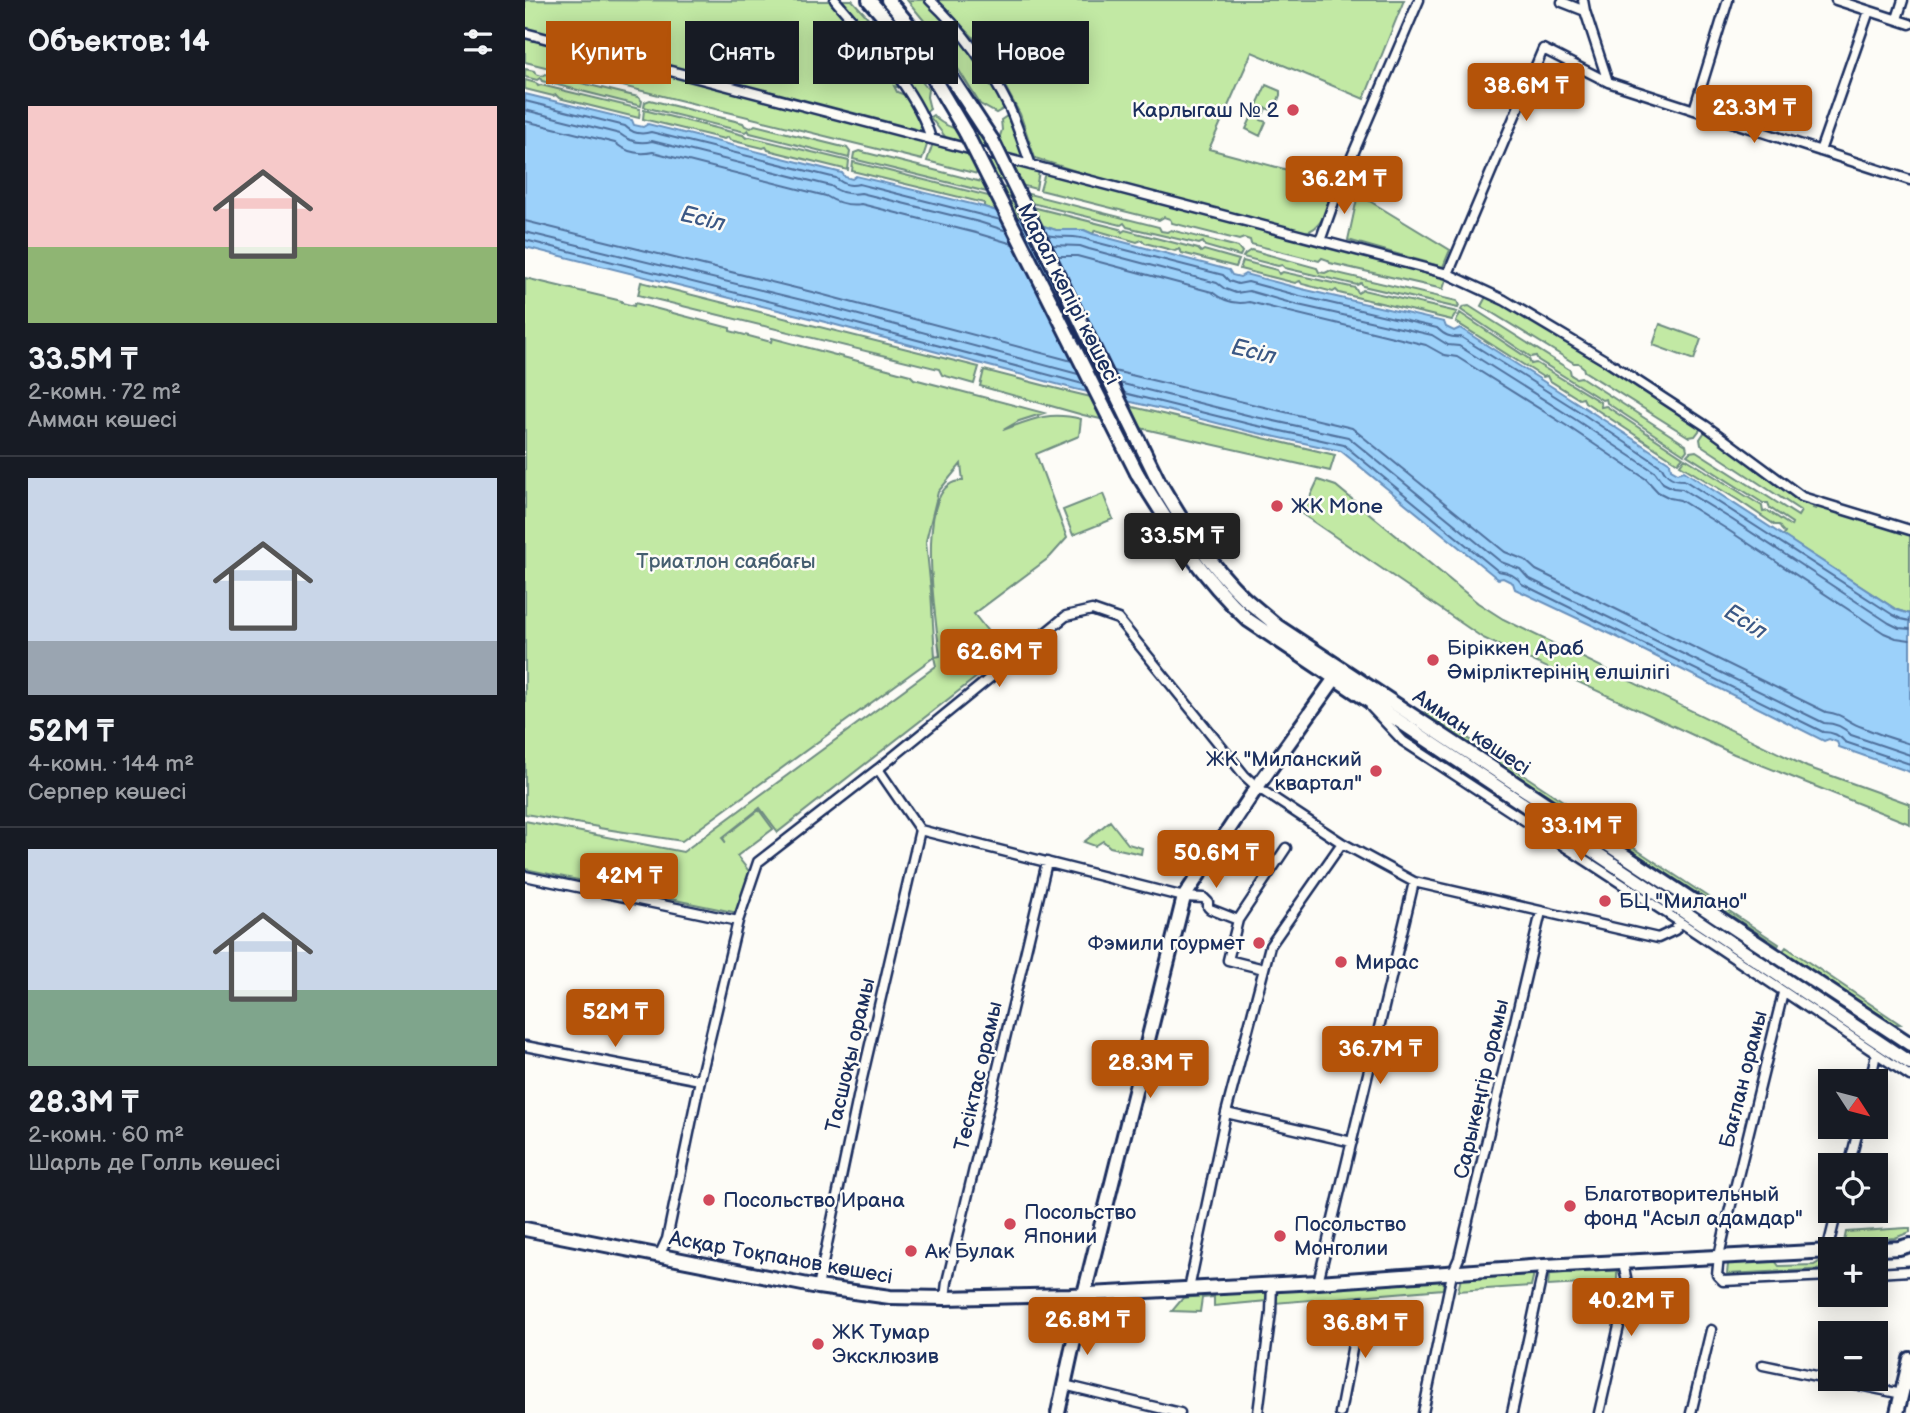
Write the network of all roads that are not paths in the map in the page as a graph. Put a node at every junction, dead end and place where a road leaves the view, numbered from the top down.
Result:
1 (835, 0) edge
2 (869, 0) edge
3 (888, 0) edge
4 (930, 0) edge
5 (1419, 0) edge
6 (1583, 0) edge
7 (1728, 0) edge
8 (1836, 0) edge
9 (1903, 0) edge
10 (1562, 2) dead end
11 (1869, 10) junction
12 (1585, 11) junction
13 (1897, 19) junction
14 (1910, 24) edge
15 (525, 33) edge
16 (1608, 82) junction
17 (1694, 110) junction
18 (931, 139) junction
19 (1820, 151) junction
20 (1031, 165) junction
21 (1910, 180) edge
22 (1320, 241) junction
23 (1448, 274) junction
24 (1137, 473) joint
25 (1158, 480) joint
26 (1910, 530) edge
27 (1338, 674) junction
28 (1362, 697) junction
29 (878, 769) junction
30 (1257, 787) junction
31 (920, 830) junction
32 (1342, 843) junction
33 (1286, 848) dead end
34 (1047, 862) junction
35 (525, 876) edge
36 (1413, 882) junction
37 (1184, 897) junction
38 (1541, 912) junction
39 (1238, 920) junction
40 (738, 921) junction
41 (1680, 922) junction
42 (1264, 969) junction
43 (1783, 993) junction
44 (1910, 1044) edge
45 (525, 1046) edge
46 (1876, 1054) junction
47 (1910, 1063) edge
48 (1873, 1069) edge
49 (1910, 1076) edge
50 (700, 1080) junction
51 (1226, 1113) junction
52 (1352, 1142) junction
53 (525, 1229) edge
54 (1910, 1245) edge
55 (1888, 1249) edge
56 (1818, 1252) edge
57 (659, 1256) junction
58 (1719, 1256) junction
59 (1623, 1263) junction
60 (1544, 1266) junction
61 (1910, 1271) edge
62 (1888, 1272) edge
63 (1452, 1274) junction
64 (1818, 1277) edge
65 (1318, 1282) junction
66 (1272, 1284) junction
67 (818, 1287) junction
68 (1189, 1289) junction
69 (1084, 1294) junction
70 (945, 1298) junction
71 (1361, 1302) dead end
72 (1711, 1330) dead end
73 (1910, 1359) edge
74 (1763, 1365) dead end
75 (1908, 1374) edge
76 (1064, 1385) junction
77 (1902, 1394) junction
78 (1058, 1413) edge
79 (1180, 1413) edge
80 (1258, 1413) edge
81 (1340, 1413) edge
82 (1423, 1413) edge
83 (1512, 1413) edge
84 (1599, 1413) edge
85 (1691, 1413) edge
86 (1897, 1413) edge

1 - 18 street
2 - 24 main road, Марал көпірі көшесі, bridge
3 - 25 main road, Марал көпірі көшесі, bridge
4 - 20 street
5 - 22 street
6 - 12 street
7 - 17 street
8 - 11 street
9 - 13 street
10 - 12 street
11 - 13 street
11 - 19 street
12 - 16 street
13 - 14 street
15 - 18 street
16 - 17 street
16 - 23 street
17 - 19 street
18 - 20 street
19 - 21 street
20 - 22 street
22 - 23 street
23 - 26 street
24 - 27 main road, Амман көшесі
25 - 27 main road, Амман көшесі
27 - 28 main road, Амман көшесі
27 - 30 main road
27 - 44 main road, Амман көшесі
28 - 41 street, Амман көшесі
28 - 47 main road, Амман көшесі
29 - 30 street
29 - 31 street
29 - 40 street
30 - 32 street
30 - 37 main road
31 - 34 street
31 - 67 street, Тасшоқы орамы
32 - 36 street
32 - 42 street
33 - 39 street
34 - 37 street
34 - 70 street, Тесіктас орамы
35 - 40 street
36 - 38 street
36 - 52 street
37 - 39 street
37 - 69 main road
38 - 41 street
38 - 63 street, Сарыкеңгір орамы
39 - 42 street
40 - 50 street
41 - 43 street, Амман көшесі
42 - 51 street
43 - 46 street, Амман көшесі
43 - 58 street, Бағлан орамы
45 - 50 street
46 - 48 street
46 - 49 street, Амман көшесі
50 - 57 street
51 - 52 street
51 - 68 street
52 - 65 street
53 - 57 main road, Асқар Тоқпанов көшесі
54 - 55 main road
56 - 58 main road, Асқар Тоқпанов көшесі
57 - 67 main road, Асқар Тоқпанов көшесі
58 - 59 main road, Асқар Тоқпанов көшесі
58 - 64 street
59 - 60 main road, Асқар Тоқпанов көшесі
59 - 84 street
60 - 63 main road, Асқар Тоқпанов көшесі
60 - 83 street
61 - 62 street
63 - 65 main road, Асқар Тоқпанов көшесі
63 - 82 street, Сарыкеңгір орамы
65 - 66 main road, Асқар Тоқпанов көшесі
66 - 68 main road, Асқар Тоқпанов көшесі
66 - 80 street
67 - 70 main road, Асқар Тоқпанов көшесі
68 - 69 main road, Асқар Тоқпанов көшесі
69 - 70 main road, Асқар Тоқпанов көшесі
69 - 76 main road
71 - 81 street
72 - 85 street
73 - 75 main road
74 - 77 street
75 - 77 main road
76 - 78 main road
76 - 79 street
77 - 86 main road

